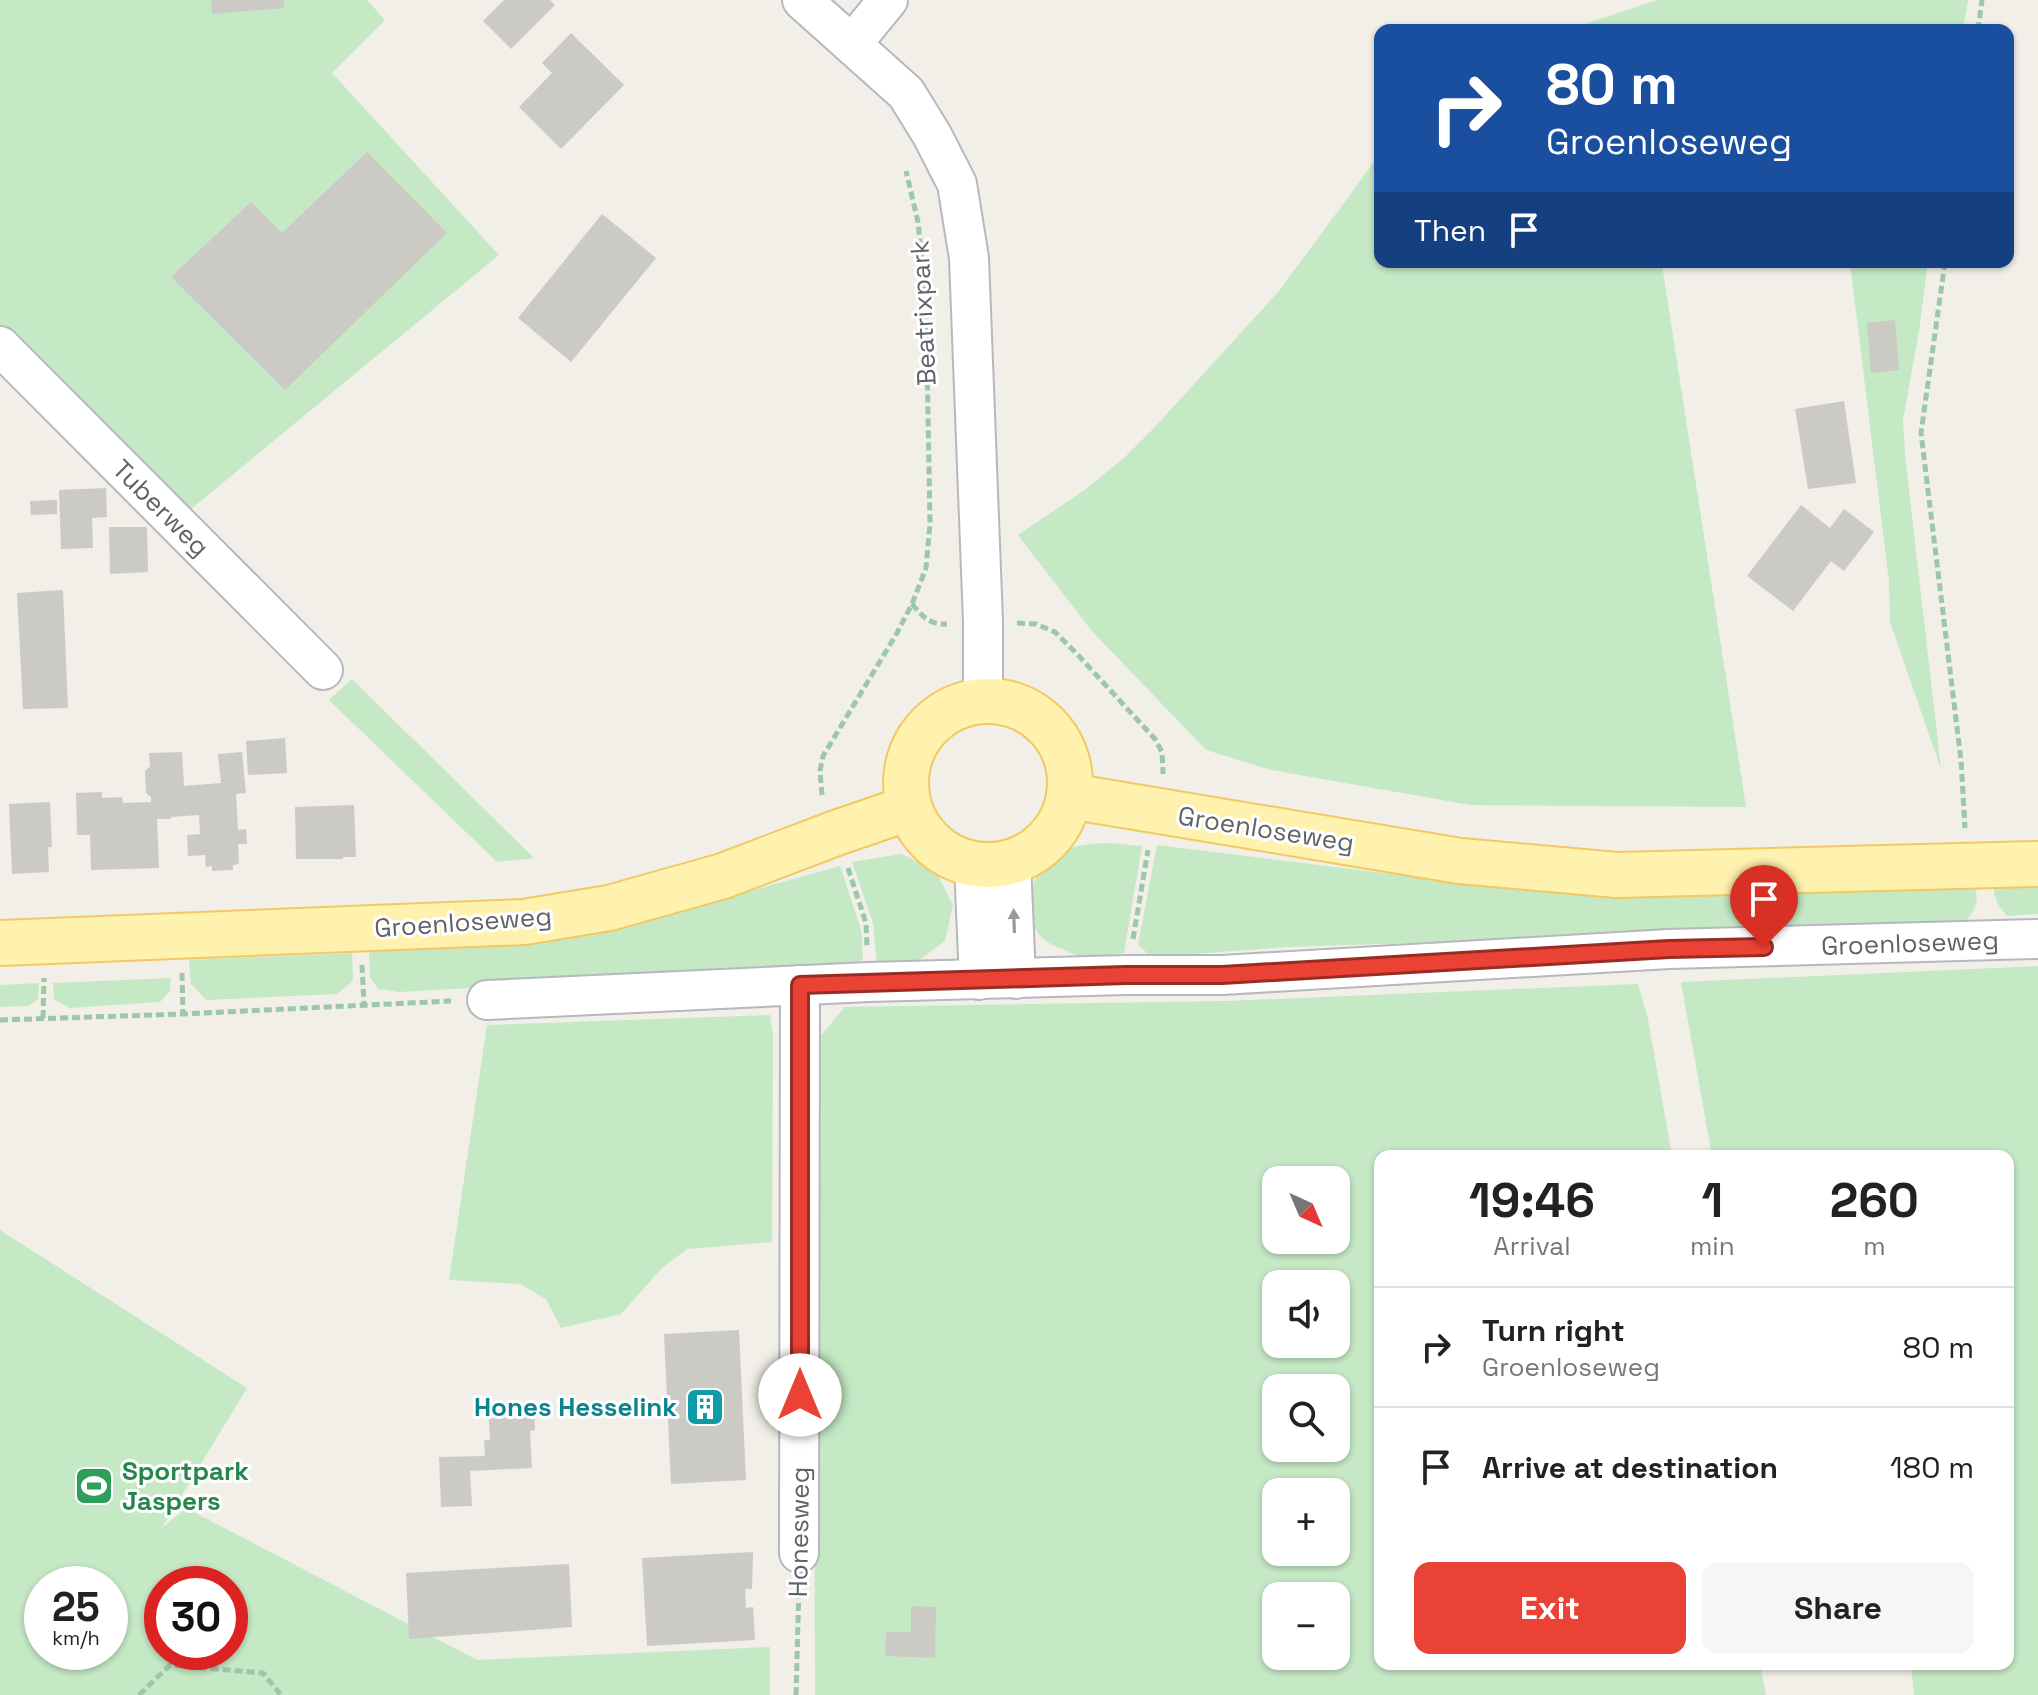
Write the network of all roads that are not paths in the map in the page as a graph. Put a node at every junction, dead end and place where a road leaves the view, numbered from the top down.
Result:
1 (802, 0) edge
2 (888, 0) edge
3 (852, 44) junction
4 (0, 346) edge
5 (323, 670) dead end
6 (983, 701) junction
7 (1069, 796) junction
8 (909, 808) junction
9 (993, 864) junction
10 (2038, 864) edge
11 (2038, 939) edge
12 (0, 943) edge
13 (998, 979) junction
14 (800, 985) junction
15 (487, 1000) dead end
16 (799, 1553) road end

1 - 3 street, Beatrixpark
2 - 3 street
3 - 6 street, Beatrixpark
4 - 5 street, Tuberweg
6 - 7 main road
6 - 8 main road
7 - 9 main road
7 - 10 main road, Groenloseweg
8 - 9 main road
8 - 12 main road, Groenloseweg
9 - 13 street
11 - 13 street, Groenloseweg
13 - 14 street, Groenloseweg
14 - 15 street, Groenloseweg
14 - 16 street, Honesweg

